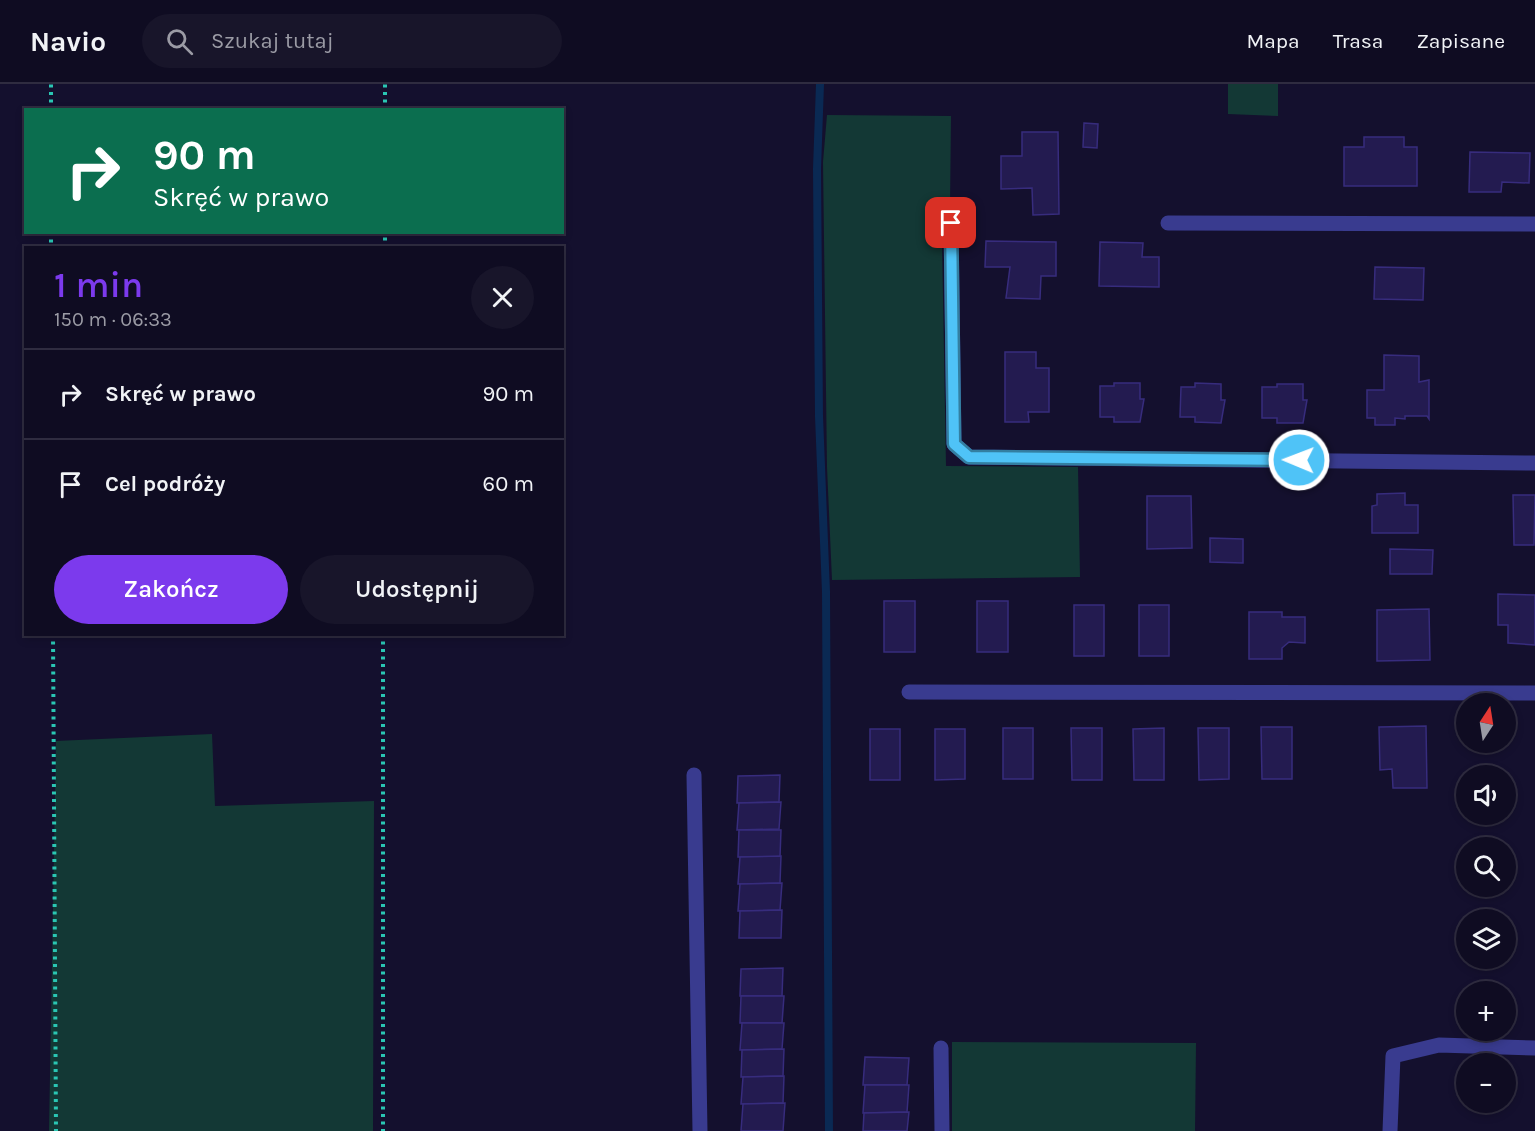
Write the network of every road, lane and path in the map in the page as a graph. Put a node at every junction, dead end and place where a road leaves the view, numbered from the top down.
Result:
1 (51, 84) edge
2 (385, 84) edge
3 (51, 108) edge
4 (385, 108) edge
5 (951, 223) dead end
6 (1168, 223) dead end
7 (1535, 224) edge
8 (1535, 463) edge
9 (53, 636) edge
10 (383, 636) edge
11 (909, 692) dead end
12 (1535, 693) edge
13 (694, 774) dead end
14 (942, 1048) dead end
15 (1535, 1048) edge
16 (56, 1131) edge
17 (383, 1131) edge
18 (700, 1131) edge
19 (942, 1131) edge
20 (1390, 1131) edge

1 - 3 path
2 - 4 path
5 - 8 street
6 - 7 street
9 - 16 path
10 - 17 path
11 - 12 street
13 - 18 street
14 - 19 street
15 - 20 street

